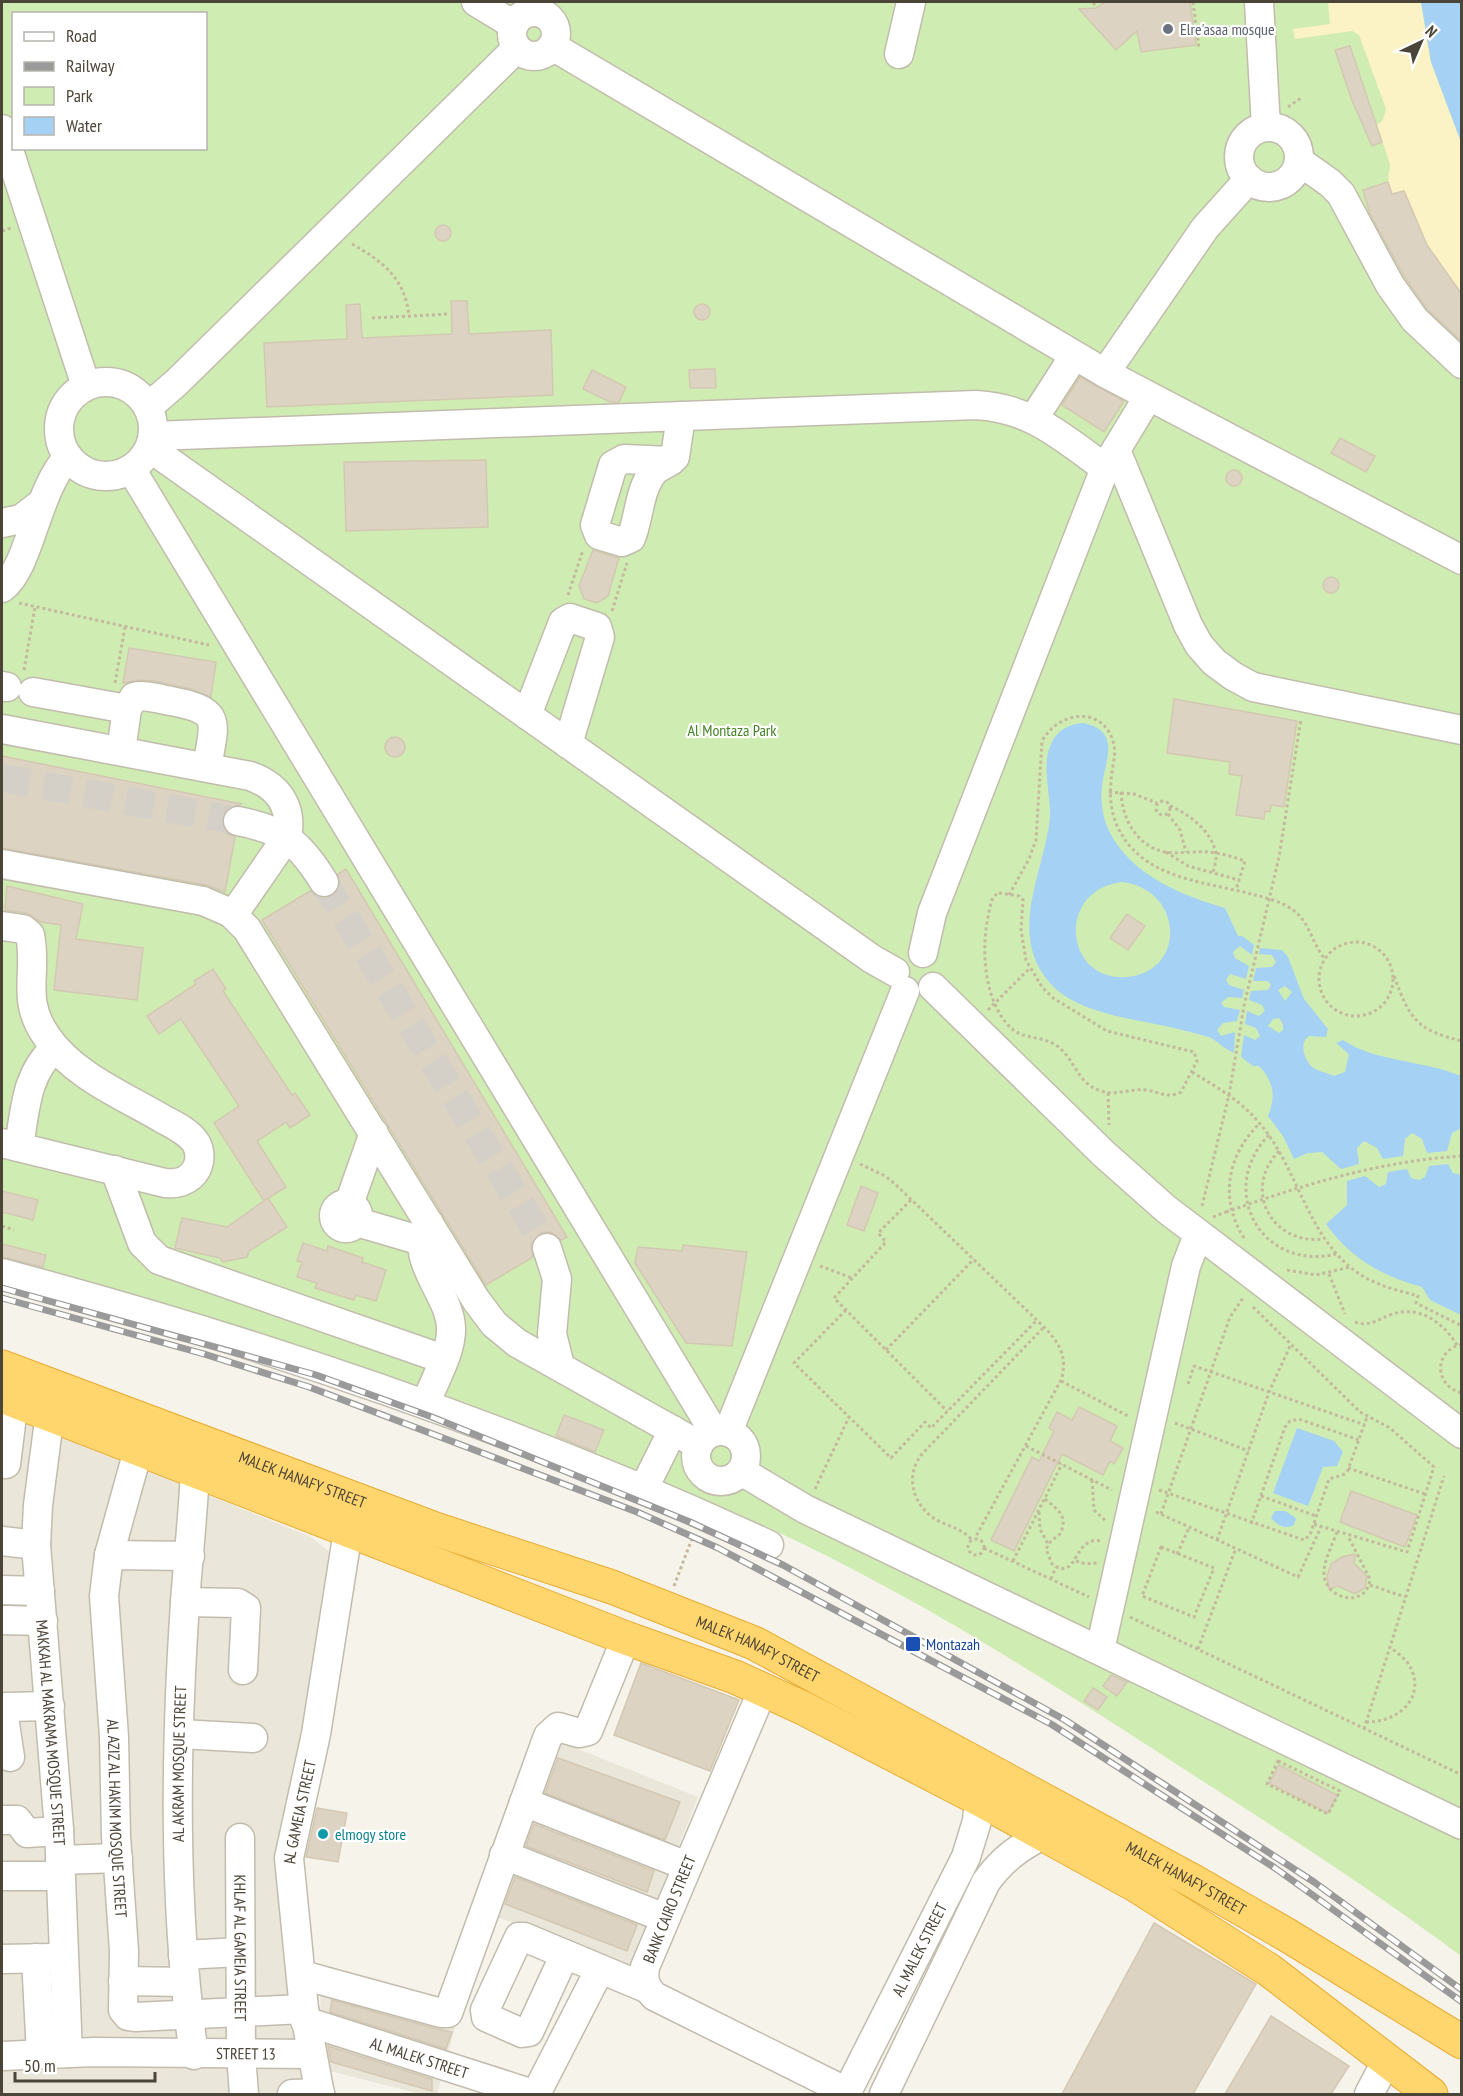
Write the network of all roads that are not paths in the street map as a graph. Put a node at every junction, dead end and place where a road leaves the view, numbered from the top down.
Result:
1 (476, 2) edge
2 (911, 2) edge
3 (1259, 2) edge
4 (555, 9) edge
5 (516, 37) junction
6 (552, 46) junction
7 (899, 54) dead end
8 (1266, 127) junction
9 (2, 129) edge
10 (1299, 161) junction
11 (1249, 179) junction
12 (1074, 356) junction
13 (1461, 364) edge
14 (1104, 373) junction
15 (86, 386) junction
16 (1148, 397) junction
17 (148, 407) junction
18 (681, 416) junction
19 (1034, 418) junction
20 (151, 442) junction
21 (68, 457) junction
22 (1111, 459) junction
23 (671, 461) junction
24 (131, 470) junction
25 (42, 503) junction
26 (2, 523) edge
27 (1461, 560) edge
28 (8, 595) edge
29 (14, 689) edge
30 (120, 698) junction
31 (527, 716) junction
32 (2, 729) edge
33 (1461, 730) edge
34 (568, 744) junction
35 (121, 751) junction
36 (207, 767) junction
37 (238, 821) tunnel mouth
38 (287, 837) junction
39 (2, 864) edge
40 (324, 882) tunnel mouth
41 (233, 915) junction
42 (2, 926) edge
43 (923, 953) junction
44 (900, 981) junction
45 (933, 987) junction
46 (55, 1048) junction
47 (374, 1133) junction
48 (10, 1145) edge
49 (115, 1170) junction
50 (425, 1232) junction
51 (1194, 1232) junction
52 (547, 1248) tunnel mouth
53 (2, 1273) edge
54 (442, 1359) junction
55 (560, 1366) junction
56 (2, 1367) edge
57 (8, 1398) edge
58 (426, 1402) junction
59 (50, 1413) junction
60 (673, 1430) junction
61 (1461, 1434) edge
62 (714, 1436) junction
63 (139, 1447) junction
64 (6, 1464) dead end
65 (195, 1471) junction
66 (728, 1475) junction
67 (644, 1488) junction
68 (348, 1531) junction
69 (2, 1541) edge
70 (36, 1545) junction
71 (769, 1545) dead end
72 (109, 1555) junction
73 (190, 1556) junction
74 (612, 1587) junction
75 (2, 1590) edge
76 (40, 1591) junction
77 (185, 1602) junction
78 (2, 1620) edge
79 (43, 1621) junction
80 (704, 1622) junction
81 (613, 1633) junction
82 (1100, 1650) junction
83 (685, 1659) junction
84 (243, 1670) dead end
85 (763, 1689) junction
86 (50, 1706) junction
87 (3, 1724) edge
88 (180, 1734) junction
89 (253, 1738) dead end
90 (10, 1757) dead end
91 (979, 1799) junction
92 (524, 1802) junction
93 (2, 1820) edge
94 (1461, 1825) edge
95 (59, 1831) junction
96 (1044, 1834) junction
97 (240, 1838) dead end
98 (504, 1855) junction
99 (118, 1858) junction
100 (687, 1866) junction
101 (60, 1868) junction
102 (2, 1876) edge
103 (665, 1918) junction
104 (240, 1952) junction
105 (565, 1954) dead end
106 (36, 1958) junction
107 (65, 1958) junction
108 (2, 1959) edge
109 (184, 1968) junction
110 (600, 1969) junction
111 (302, 1975) junction
112 (123, 1981) junction
113 (646, 1988) junction
114 (241, 2012) junction
115 (188, 2014) junction
116 (304, 2015) junction
117 (1461, 2042) edge
118 (55, 2054) junction
119 (311, 2054) junction
120 (194, 2055) junction
121 (241, 2055) junction
122 (2, 2056) edge
123 (1387, 2060) junction
124 (847, 2093) edge
125 (244, 2094) edge
126 (292, 2094) edge
127 (320, 2094) edge
128 (534, 2094) edge
129 (884, 2094) edge
130 (1369, 2094) edge
131 (1431, 2094) edge

1 - 5 street
2 - 7 street
3 - 8 street
4 - 5 street
4 - 6 street
5 - 6 street
5 - 17 street
6 - 12 street
8 - 10 street
8 - 11 street
9 - 15 street
10 - 11 street
10 - 13 street
11 - 14 street
12 - 14 street
12 - 19 street
14 - 16 street
15 - 17 street
15 - 21 street
16 - 22 street
16 - 27 street
17 - 20 street
18 - 19 street
18 - 20 street
18 - 23 street
19 - 22 street
20 - 24 street
20 - 31 street
21 - 24 street
21 - 25 street
22 - 33 street
22 - 43 street
23 - 23 street
24 - 62 street
25 - 26 street
25 - 28 street
29 - 30 street
30 - 35 street
30 - 36 street
31 - 34 street
31 - 34 street
32 - 35 street
34 - 44 street
35 - 36 street
36 - 38 street
37 - 38 street
38 - 40 street
38 - 41 street
39 - 41 street
41 - 47 street
42 - 46 street
43 - 44 street
43 - 45 street
44 - 45 street
44 - 62 street
45 - 51 street
46 - 48 street
46 - 49 street
47 - 50 street
47 - 50 street
48 - 49 street
49 - 54 street
50 - 54 street
50 - 55 street
51 - 61 street
51 - 82 street
52 - 55 street
53 - 58 street
54 - 58 street
55 - 60 street
56 - 74 highway, MALEK HANAFY STREET
57 - 59 highway, MALEK HANAFY STREET
57 - 64 street
58 - 67 street
59 - 63 highway, MALEK HANAFY STREET
59 - 70 street, MAKKAH AL MAKRAMA MOSQUE STREET
60 - 62 street
60 - 67 street
62 - 66 street
62 - 66 street
63 - 65 highway, MALEK HANAFY STREET
63 - 72 street, AL AZIZ AL HAKIM MOSQUE STREET
65 - 68 highway, MALEK HANAFY STREET
65 - 73 street, AL AKRAM MOSQUE STREET
66 - 82 street
67 - 71 street
68 - 81 highway, MALEK HANAFY STREET
68 - 111 street, AL GAMEIA STREET
69 - 70 street
70 - 76 street, MAKKAH AL MAKRAMA MOSQUE STREET
72 - 73 street
72 - 99 street, AL AZIZ AL HAKIM MOSQUE STREET
73 - 77 street, AL AKRAM MOSQUE STREET
74 - 80 highway, MALEK HANAFY STREET
74 - 81 highway
75 - 76 street
76 - 79 street, MAKKAH AL MAKRAMA MOSQUE STREET
77 - 84 street
77 - 88 street, AL AKRAM MOSQUE STREET
78 - 79 street
79 - 86 street, MAKKAH AL MAKRAMA MOSQUE STREET
80 - 83 highway
80 - 117 highway, MALEK HANAFY STREET
81 - 83 highway, MALEK HANAFY STREET
81 - 92 street
82 - 94 street
83 - 85 highway, MALEK HANAFY STREET
85 - 91 highway, MALEK HANAFY STREET
85 - 100 street, BANK CAIRO STREET
86 - 87 street
86 - 95 street, MAKKAH AL MAKRAMA MOSQUE STREET
87 - 90 street
88 - 89 street
88 - 109 street, AL AKRAM MOSQUE STREET
91 - 96 highway, MALEK HANAFY STREET
91 - 124 street, AL MALEK STREET
92 - 98 street
92 - 100 street
93 - 95 street
95 - 101 street, MAKKAH AL MAKRAMA MOSQUE STREET
96 - 123 highway, MALEK HANAFY STREET
96 - 129 street, AL MALEK STREET
97 - 104 street, KHLAF AL GAMEIA STREET
98 - 103 street
98 - 111 street
99 - 101 street
99 - 112 street, AL AZIZ AL HAKIM MOSQUE STREET
100 - 103 street, BANK CAIRO STREET
101 - 102 street
101 - 107 street, MAKKAH AL MAKRAMA MOSQUE STREET
103 - 113 street, BANK CAIRO STREET
104 - 109 street
104 - 114 street, KHLAF AL GAMEIA STREET
105 - 110 street
106 - 107 street
106 - 108 street
106 - 118 street
107 - 118 street, MAKKAH AL MAKRAMA MOSQUE STREET
109 - 112 street
109 - 115 street, AL AKRAM MOSQUE STREET
110 - 113 street
110 - 128 street
111 - 116 street, AL GAMEIA STREET
112 - 115 street, AL AZIZ AL HAKIM MOSQUE STREET
113 - 124 street, BANK CAIRO STREET
114 - 115 street, AL AZIZ AL HAKIM MOSQUE STREET
114 - 116 street, AL AZIZ AL HAKIM MOSQUE STREET
114 - 121 street, KHLAF AL GAMEIA STREET
115 - 120 street, AL AKRAM MOSQUE STREET
116 - 119 street, AL GAMEIA STREET
116 - 128 street, AL MALEK STREET
118 - 120 street, STREET 13
118 - 122 street, STREET 13
119 - 121 street, STREET 13
119 - 127 street, AL GAMEIA STREET
120 - 121 street, STREET 13
121 - 125 street, KHLAF AL GAMEIA STREET
123 - 130 street
123 - 131 highway, MALEK HANAFY STREET
126 - 127 street

